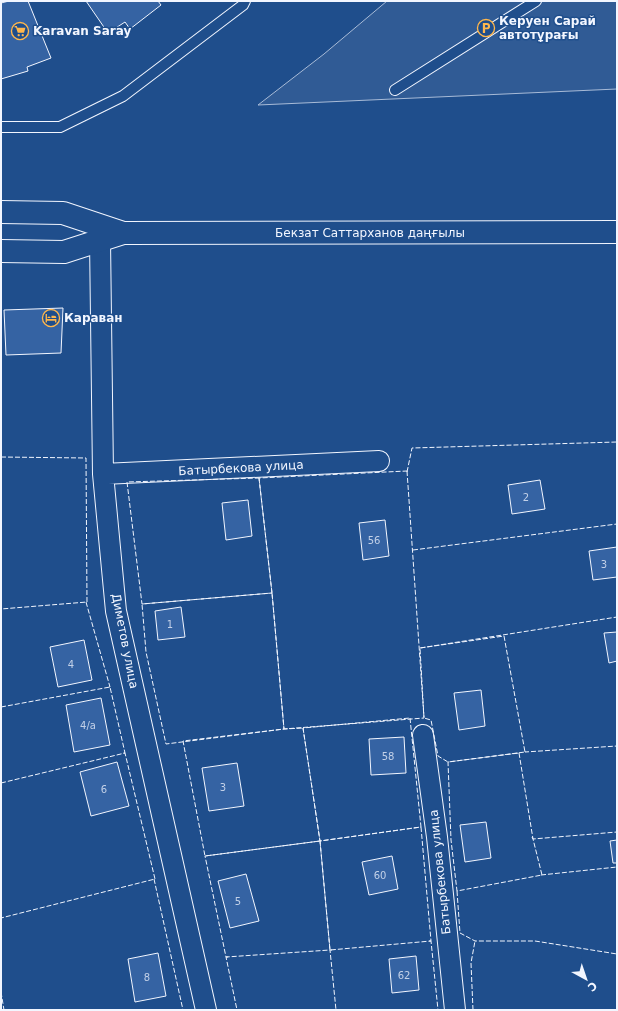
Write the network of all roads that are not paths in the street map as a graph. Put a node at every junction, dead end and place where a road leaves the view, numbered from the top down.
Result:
1 (246, 1) edge
2 (536, 1) edge
3 (395, 90) dead end
4 (1, 127) edge
5 (1, 212) edge
6 (617, 232) edge
7 (123, 233) junction
8 (100, 240) junction
9 (1, 251) edge
10 (379, 461) dead end
11 (103, 474) junction
12 (423, 735) dead end
13 (206, 1010) edge
14 (455, 1010) edge

1 - 4 lane
2 - 3 lane
5 - 7 main road, Бекзат Саттарханов даңғылы
6 - 7 main road, Бекзат Саттарханов даңғылы
7 - 8 main road, Бекзат Саттарханов даңғылы
8 - 9 main road, Бекзат Саттарханов даңғылы
8 - 11 street, Диметов улица
10 - 11 street, Батырбекова улица
11 - 13 street, Диметов улица
12 - 14 street, Батырбекова улица

